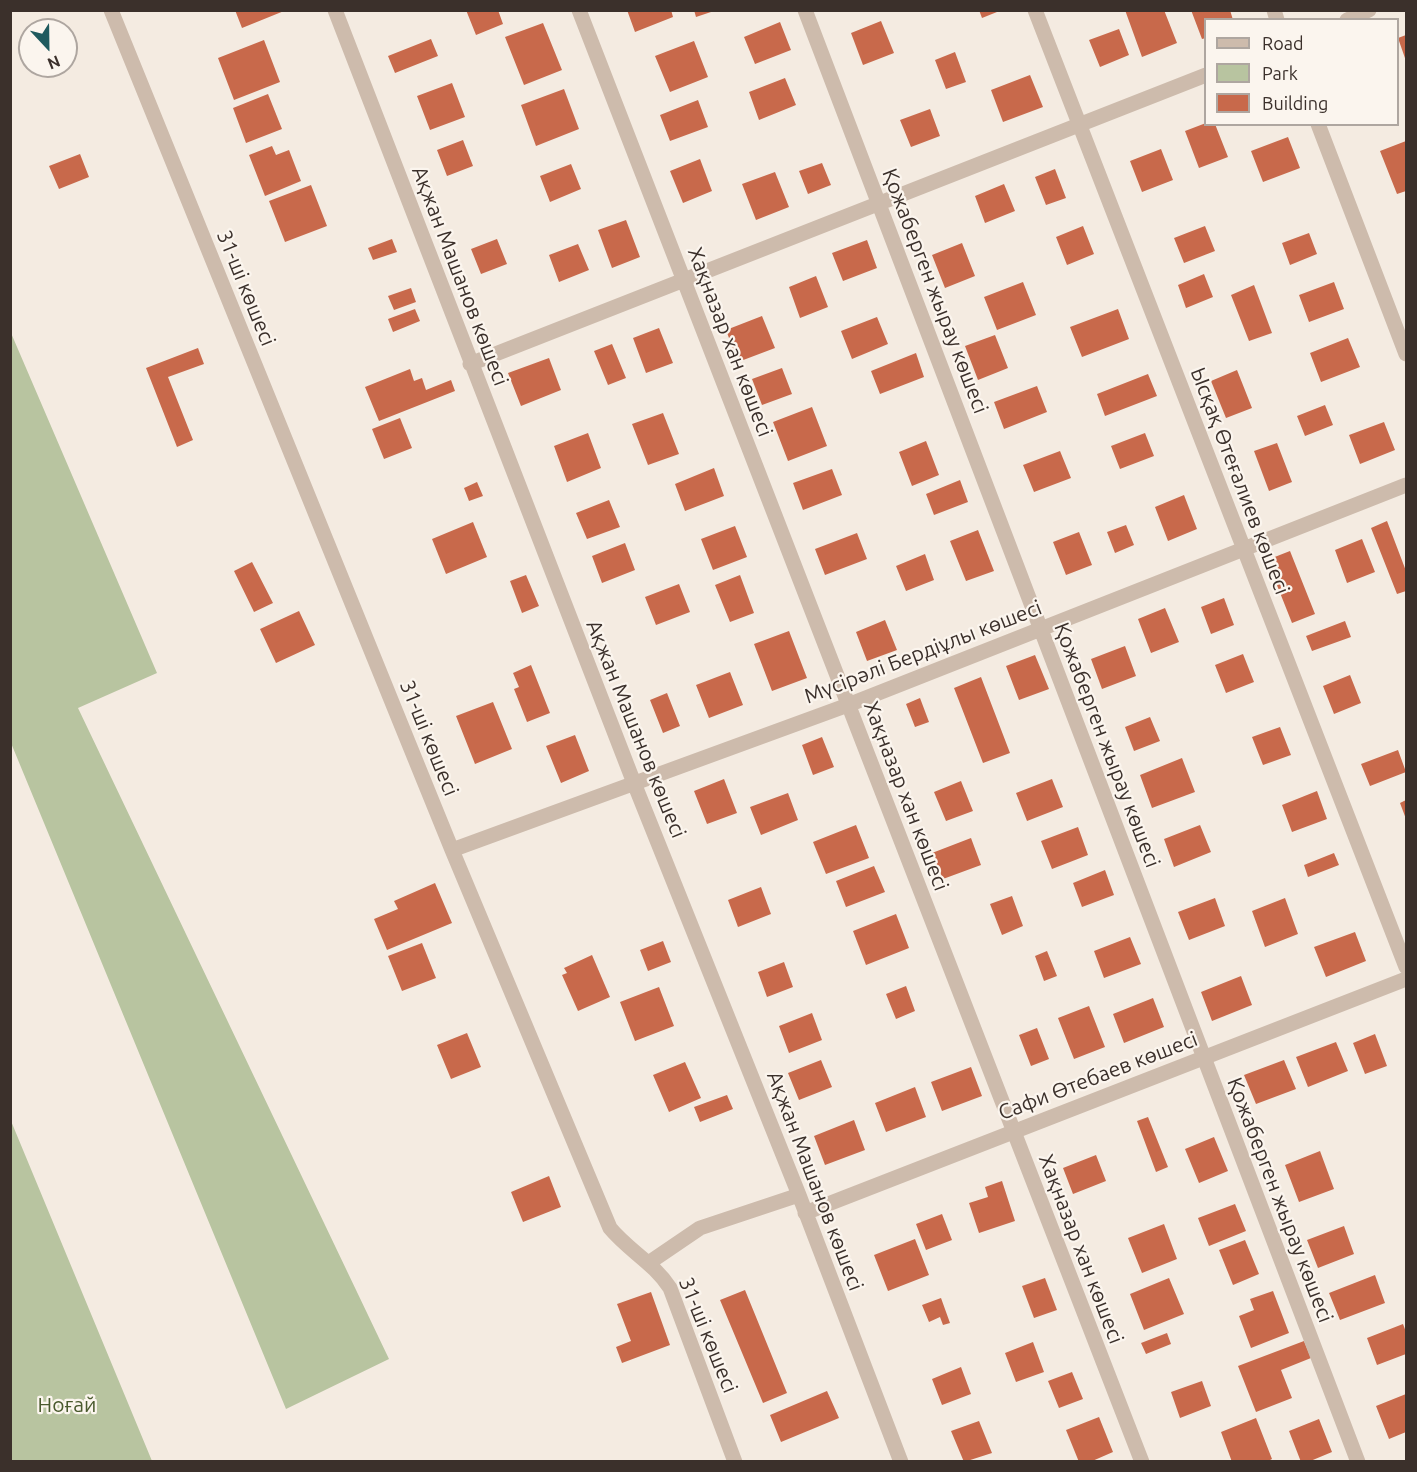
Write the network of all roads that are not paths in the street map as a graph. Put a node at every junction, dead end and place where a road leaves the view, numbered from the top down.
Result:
1 (111, 10) edge
2 (335, 10) edge
3 (579, 10) edge
4 (805, 10) edge
5 (1035, 10) edge
6 (1369, 10) edge
7 (1351, 18) edge
8 (1204, 76) edge
9 (1079, 124) junction
10 (1319, 126) edge
11 (879, 203) junction
12 (683, 280) junction
13 (1407, 354) edge
14 (470, 364) junction
15 (1407, 485) edge
16 (1244, 549) junction
17 (1041, 629) junction
18 (848, 705) junction
19 (634, 783) junction
20 (452, 850) junction
21 (1407, 968) edge
22 (1407, 979) edge
23 (1203, 1057) junction
24 (1013, 1131) junction
25 (799, 1195) junction
26 (805, 1213) junction
27 (650, 1263) junction
28 (735, 1461) edge
29 (901, 1461) edge
30 (1142, 1461) edge
31 (1358, 1461) edge

1 - 20 street, 31-ші көшесі
2 - 14 street, Ақжан Машанов көшесі
3 - 12 street, Хақназар хан көшесі
4 - 11 street, Қожаберген жырау көшесі
5 - 9 street, Ысқақ Өтеғалиев көшесі
6 - 7 street
8 - 9 street
9 - 11 street
9 - 16 street, Ысқақ Өтеғалиев көшесі
10 - 13 street
11 - 12 street
11 - 17 street, Қожаберген жырау көшесі
12 - 14 street
12 - 18 street, Хақназар хан көшесі
14 - 19 street, Ақжан Машанов көшесі
15 - 16 street, Мүсірәлі Бердіұлы көшесі
16 - 17 street, Мүсірәлі Бердіұлы көшесі
16 - 21 street, Ысқақ Өтеғалиев көшесі
17 - 18 street, Мүсірәлі Бердіұлы көшесі
17 - 23 street, Қожаберген жырау көшесі
18 - 19 street, Мүсірәлі Бердіұлы көшесі
18 - 24 street, Хақназар хан көшесі
19 - 20 street, Мүсірәлі Бердіұлы көшесі
19 - 25 street, Ақжан Машанов көшесі
20 - 27 street, 31-ші көшесі
22 - 23 street, Сафи Өтебаев көшесі
23 - 24 street, Сафи Өтебаев көшесі
23 - 31 street, Қожаберген жырау көшесі
24 - 26 street, Сафи Өтебаев көшесі
24 - 30 street, Хақназар хан көшесі
25 - 26 street, Ақжан Машанов көшесі
25 - 27 street
26 - 29 street, Ақжан Машанов көшесі
27 - 28 street, 31-ші көшесі

